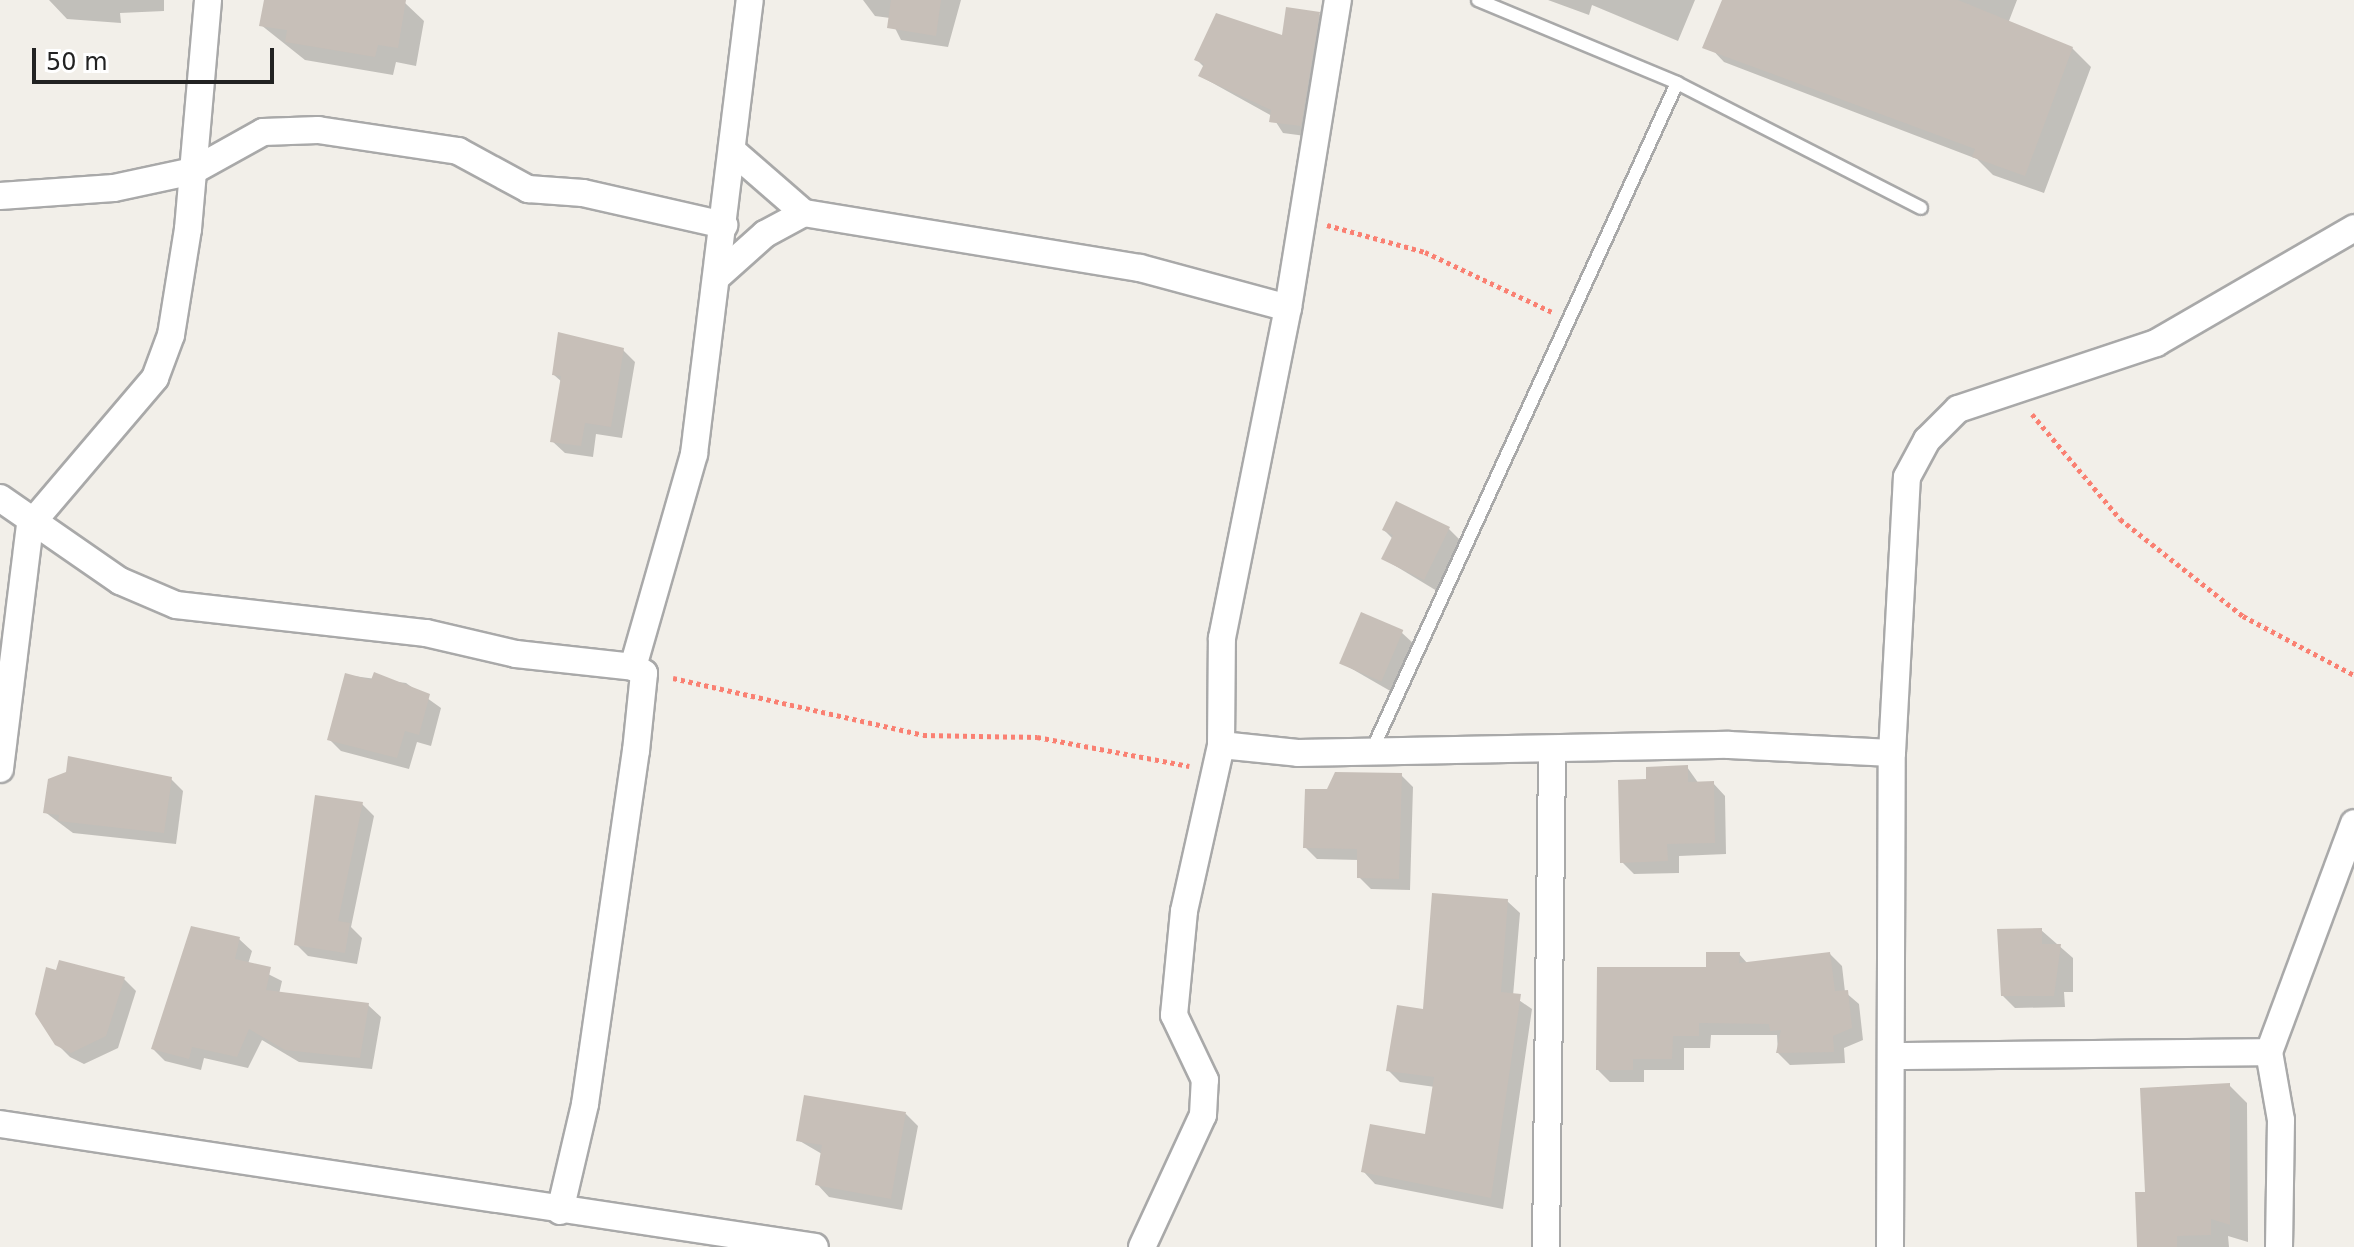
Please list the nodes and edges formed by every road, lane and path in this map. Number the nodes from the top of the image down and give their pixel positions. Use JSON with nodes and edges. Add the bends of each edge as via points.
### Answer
{"nodes":[{"id":1,"x":208,"y":0,"type":"edge"},
{"id":2,"x":750,"y":0,"type":"edge"},
{"id":3,"x":1338,"y":0,"type":"edge"},
{"id":4,"x":1478,"y":0,"type":"edge"},
{"id":5,"x":1677,"y":83,"type":"junction"},
{"id":6,"x":735,"y":153,"type":"junction"},
{"id":7,"x":193,"y":171,"type":"junction"},
{"id":8,"x":0,"y":196,"type":"edge"},
{"id":9,"x":1921,"y":208,"type":"dead end"},
{"id":10,"x":804,"y":213,"type":"junction"},
{"id":11,"x":1303,"y":216,"type":"junction"},
{"id":12,"x":724,"y":225,"type":"junction"},
{"id":13,"x":2354,"y":228,"type":"edge"},
{"id":14,"x":718,"y":276,"type":"junction"},
{"id":15,"x":1288,"y":308,"type":"junction"},
{"id":16,"x":1571,"y":321,"type":"junction"},
{"id":17,"x":2012,"y":391,"type":"junction"},
{"id":18,"x":0,"y":498,"type":"edge"},
{"id":19,"x":30,"y":525,"type":"junction"},
{"id":20,"x":638,"y":670,"type":"junction"},
{"id":21,"x":2354,"y":675,"type":"edge"},
{"id":22,"x":1221,"y":745,"type":"junction"},
{"id":23,"x":1373,"y":748,"type":"junction"},
{"id":24,"x":1552,"y":749,"type":"junction"},
{"id":25,"x":1892,"y":753,"type":"junction"},
{"id":26,"x":0,"y":769,"type":"edge"},
{"id":27,"x":1210,"y":770,"type":"junction"},
{"id":28,"x":2354,"y":823,"type":"edge"},
{"id":29,"x":2269,"y":1052,"type":"junction"},
{"id":30,"x":1894,"y":1056,"type":"junction"},
{"id":31,"x":0,"y":1124,"type":"edge"},
{"id":32,"x":560,"y":1211,"type":"junction"},
{"id":33,"x":815,"y":1247,"type":"edge"},
{"id":34,"x":1142,"y":1247,"type":"edge"},
{"id":35,"x":1546,"y":1247,"type":"edge"},
{"id":36,"x":1890,"y":1247,"type":"edge"},
{"id":37,"x":2279,"y":1247,"type":"edge"}],
"edges":[{"from":1,"to":7,"type":"street"},
{"from":2,"to":6,"type":"street"},
{"from":3,"to":11,"type":"street"},
{"from":4,"to":5,"type":"lane"},
{"from":5,"to":9,"type":"lane"},
{"from":5,"to":16,"type":"lane"},
{"from":6,"to":10,"type":"street"},
{"from":6,"to":12,"type":"street"},
{"from":7,"to":8,"type":"street","via":[[114,188]]},
{"from":7,"to":12,"type":"street","via":[[263,132],[318,130],[458,151],[528,189],[583,193]]},
{"from":7,"to":19,"type":"street","via":[[171,335],[155,378]]},
{"from":10,"to":14,"type":"street","via":[[765,234]]},
{"from":10,"to":15,"type":"street","via":[[1140,268]]},
{"from":11,"to":15,"type":"street"},
{"from":11,"to":16,"type":"path","via":[[1425,252]]},
{"from":12,"to":14,"type":"street"},
{"from":13,"to":17,"type":"street","via":[[2156,343]]},
{"from":14,"to":20,"type":"street","via":[[694,454]]},
{"from":15,"to":22,"type":"street","via":[[1222,638]]},
{"from":16,"to":23,"type":"lane"},
{"from":17,"to":21,"type":"path","via":[[2120,519],[2243,616]]},
{"from":17,"to":25,"type":"street","via":[[1940,423],[1907,477]]},
{"from":18,"to":19,"type":"street"},
{"from":19,"to":20,"type":"street","via":[[120,581],[176,605],[426,633],[516,654]]},
{"from":19,"to":26,"type":"street"},
{"from":20,"to":27,"type":"path","via":[[923,735],[1037,737]]},
{"from":20,"to":32,"type":"street","via":[[585,1104]]},
{"from":22,"to":23,"type":"street","via":[[1298,753]]},
{"from":22,"to":27,"type":"street"},
{"from":23,"to":24,"type":"street"},
{"from":24,"to":25,"type":"street","via":[[1729,745]]},
{"from":24,"to":35,"type":"street"},
{"from":25,"to":30,"type":"street"},
{"from":27,"to":34,"type":"street","via":[[1184,911],[1174,1015],[1207,1094]]},
{"from":28,"to":29,"type":"street"},
{"from":29,"to":30,"type":"street"},
{"from":29,"to":37,"type":"street","via":[[2281,1120]]},
{"from":30,"to":36,"type":"street"},
{"from":31,"to":32,"type":"street","via":[[236,1155]]},
{"from":32,"to":33,"type":"street"}]}
